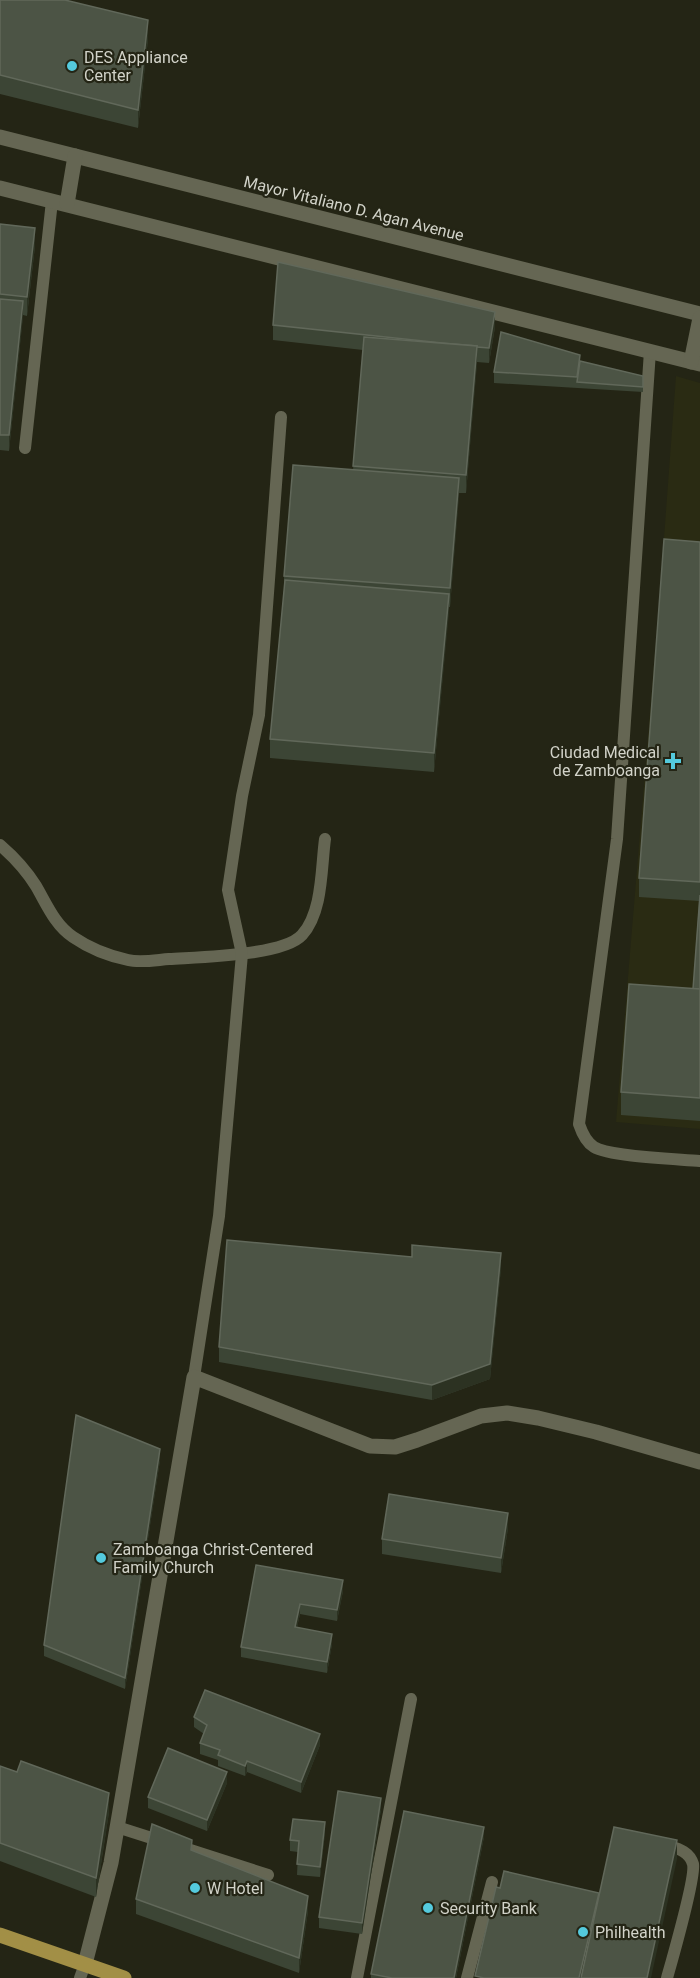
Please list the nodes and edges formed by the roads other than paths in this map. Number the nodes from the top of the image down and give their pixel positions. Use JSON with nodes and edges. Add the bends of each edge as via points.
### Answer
{"nodes":[{"id":1,"x":0,"y":137,"type":"edge"},
{"id":2,"x":75,"y":156,"type":"junction"},
{"id":3,"x":0,"y":188,"type":"edge"},
{"id":4,"x":59,"y":203,"type":"junction"},
{"id":5,"x":700,"y":316,"type":"edge"},
{"id":6,"x":650,"y":351,"type":"junction"},
{"id":7,"x":695,"y":363,"type":"edge"},
{"id":8,"x":281,"y":417,"type":"dead end"},
{"id":9,"x":25,"y":448,"type":"dead end"},
{"id":10,"x":325,"y":839,"type":"dead end"},
{"id":11,"x":0,"y":845,"type":"edge"},
{"id":12,"x":242,"y":954,"type":"junction"},
{"id":13,"x":700,"y":1161,"type":"edge"},
{"id":14,"x":194,"y":1377,"type":"junction"},
{"id":15,"x":700,"y":1462,"type":"edge"},
{"id":16,"x":411,"y":1699,"type":"dead end"},
{"id":17,"x":117,"y":1827,"type":"junction"},
{"id":18,"x":648,"y":1838,"type":"edge"},
{"id":19,"x":268,"y":1875,"type":"dead end"},
{"id":20,"x":492,"y":1882,"type":"dead end"},
{"id":21,"x":0,"y":1935,"type":"edge"},
{"id":22,"x":83,"y":1971,"type":"edge"},
{"id":23,"x":124,"y":1978,"type":"edge"},
{"id":24,"x":357,"y":1978,"type":"edge"},
{"id":25,"x":467,"y":1978,"type":"edge"},
{"id":26,"x":667,"y":1978,"type":"edge"}],
"edges":[{"from":1,"to":2,"type":"main road","name":"Mayor Vitaliano D. Agan Avenue"},
{"from":2,"to":4,"type":"main road"},
{"from":2,"to":5,"type":"main road","name":"Mayor Vitaliano D. Agan Avenue"},
{"from":3,"to":4,"type":"main road"},
{"from":4,"to":6,"type":"main road"},
{"from":4,"to":9,"type":"lane"},
{"from":5,"to":7,"type":"main road"},
{"from":6,"to":7,"type":"main road"},
{"from":6,"to":13,"type":"lane","via":[[617,839],[579,1124],[584,1138],[609,1152]]},
{"from":8,"to":12,"type":"lane","via":[[259,715],[228,890]]},
{"from":10,"to":12,"type":"lane","via":[[316,908],[301,937],[284,946]]},
{"from":11,"to":12,"type":"lane","via":[[35,885],[54,919],[71,936],[92,948],[130,961]]},
{"from":12,"to":14,"type":"lane","via":[[219,1216]]},
{"from":14,"to":15,"type":"main road","via":[[370,1446],[395,1447],[481,1416],[507,1413],[596,1432]]},
{"from":14,"to":17,"type":"main road"},
{"from":16,"to":24,"type":"lane"},
{"from":17,"to":19,"type":"lane"},
{"from":17,"to":22,"type":"main road"},
{"from":18,"to":26,"type":"lane","via":[[686,1852],[693,1864]]},
{"from":20,"to":25,"type":"lane"},
{"from":21,"to":22,"type":"main road"},
{"from":22,"to":23,"type":"main road"}]}
